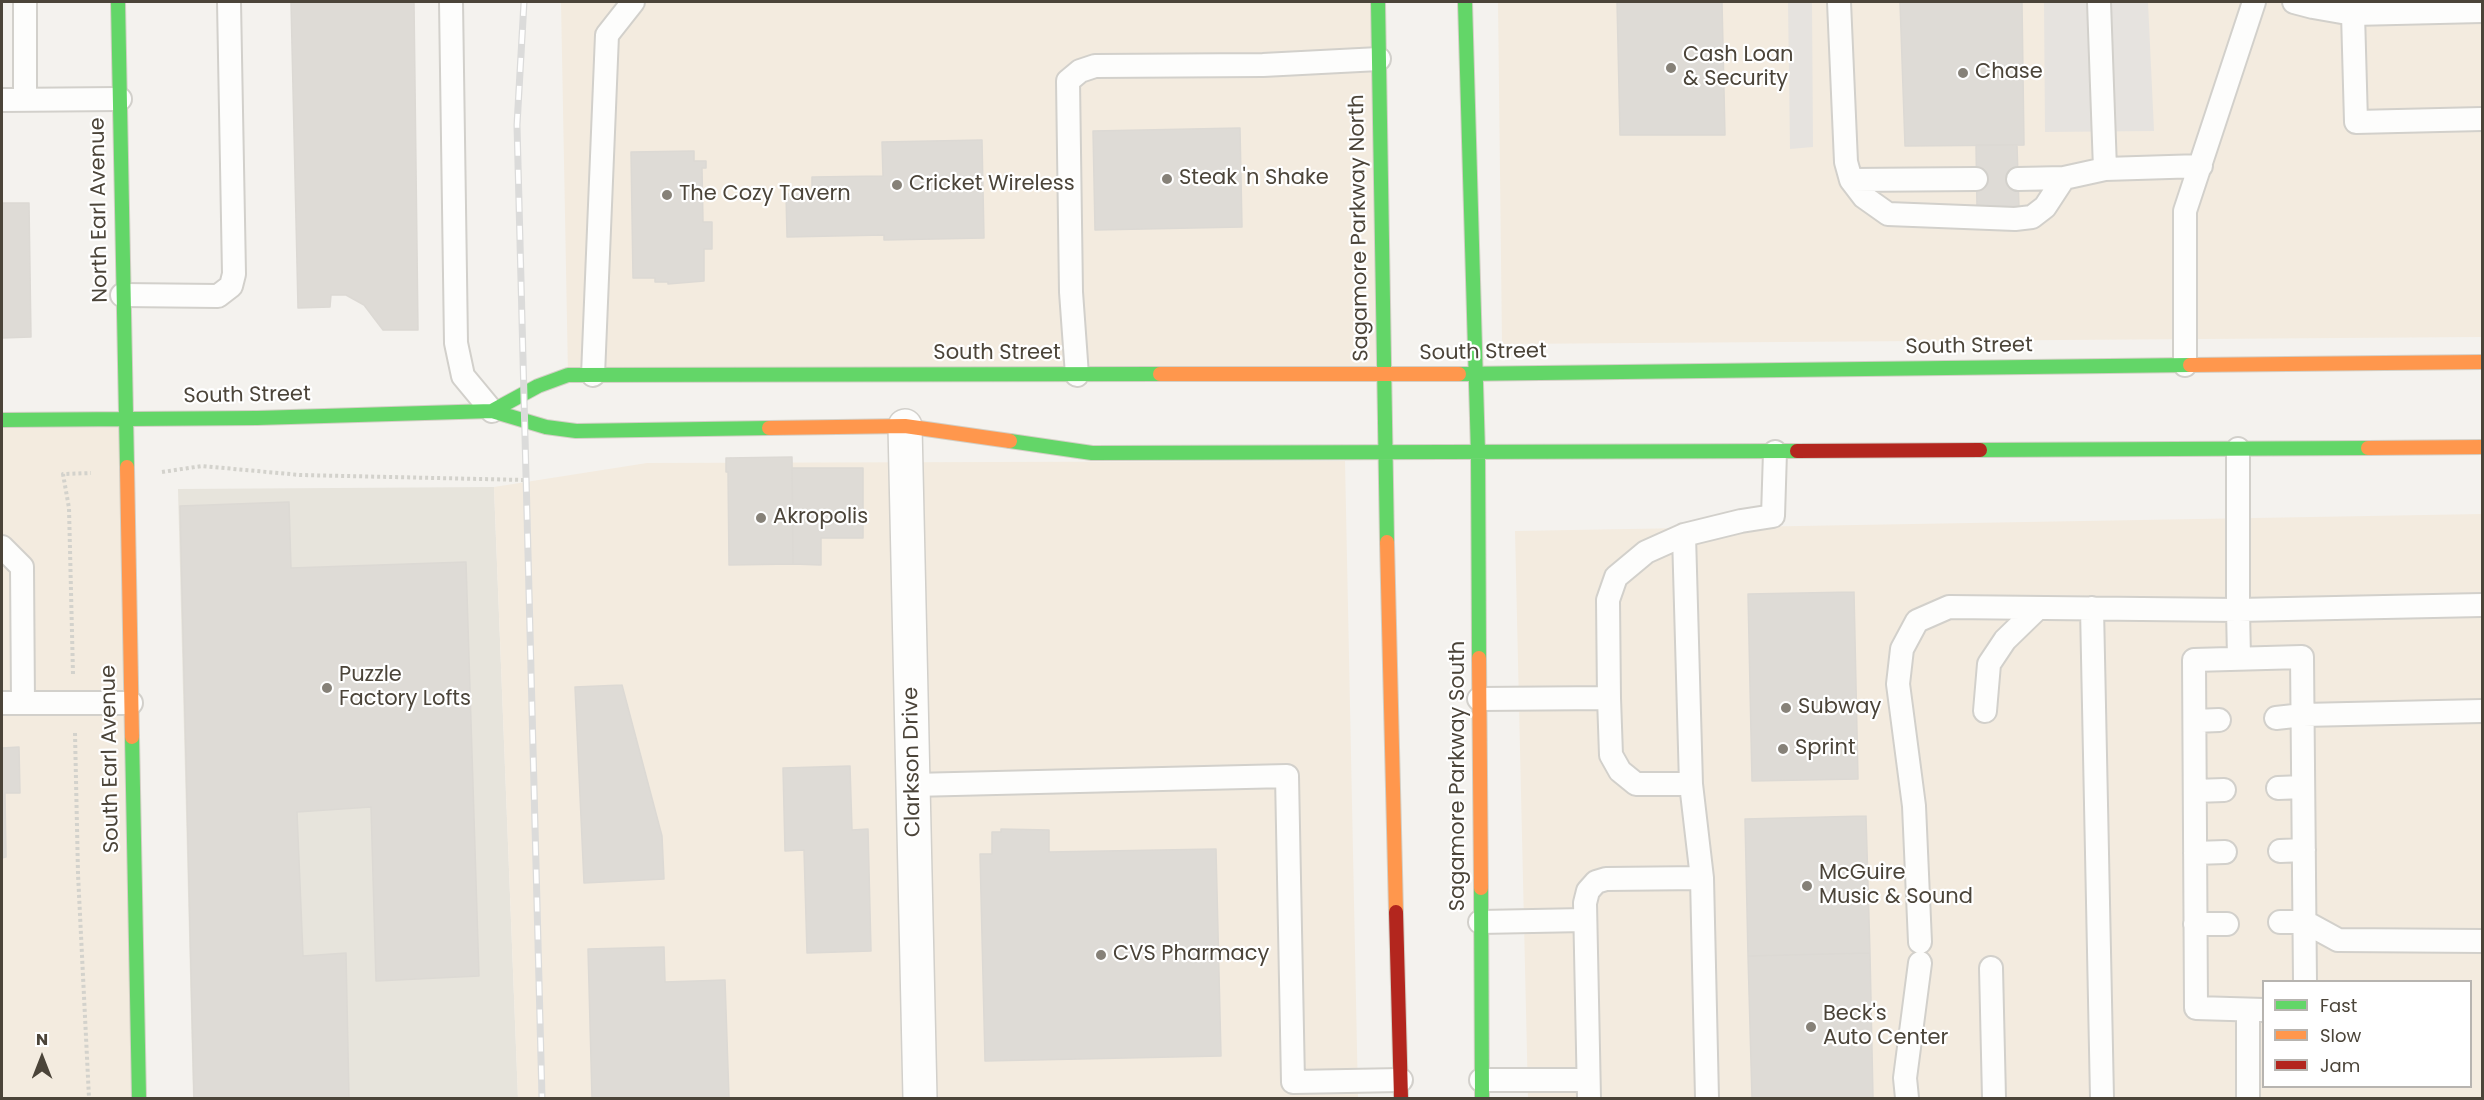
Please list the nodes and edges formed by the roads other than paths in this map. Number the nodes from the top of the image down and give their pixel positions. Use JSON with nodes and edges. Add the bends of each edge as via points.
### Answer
{"nodes":[{"id":1,"x":25,"y":2,"type":"edge"},
{"id":2,"x":118,"y":2,"type":"edge"},
{"id":3,"x":230,"y":2,"type":"edge"},
{"id":4,"x":451,"y":2,"type":"edge"},
{"id":5,"x":633,"y":2,"type":"edge"},
{"id":6,"x":1378,"y":2,"type":"edge"},
{"id":7,"x":1466,"y":2,"type":"edge"},
{"id":8,"x":1839,"y":2,"type":"edge"},
{"id":9,"x":2099,"y":2,"type":"edge"},
{"id":10,"x":2254,"y":2,"type":"edge"},
{"id":11,"x":2294,"y":2,"type":"edge"},
{"id":12,"x":2482,"y":11,"type":"edge"},
{"id":13,"x":2353,"y":14,"type":"junction"},
{"id":14,"x":1379,"y":59,"type":"junction"},
{"id":15,"x":25,"y":99,"type":"junction"},
{"id":16,"x":120,"y":99,"type":"junction"},
{"id":17,"x":2,"y":100,"type":"edge"},
{"id":18,"x":2482,"y":119,"type":"edge"},
{"id":19,"x":2201,"y":166,"type":"junction"},
{"id":20,"x":2105,"y":169,"type":"junction"},
{"id":21,"x":2064,"y":178,"type":"junction"},
{"id":22,"x":1976,"y":179,"type":"dead end"},
{"id":23,"x":2018,"y":179,"type":"dead end"},
{"id":24,"x":1851,"y":180,"type":"junction"},
{"id":25,"x":122,"y":295,"type":"junction"},
{"id":26,"x":2482,"y":362,"type":"edge"},
{"id":27,"x":2185,"y":365,"type":"junction"},
{"id":28,"x":1475,"y":374,"type":"junction"},
{"id":29,"x":593,"y":375,"type":"junction"},
{"id":30,"x":1077,"y":375,"type":"junction"},
{"id":31,"x":1383,"y":375,"type":"junction"},
{"id":32,"x":492,"y":411,"type":"junction"},
{"id":33,"x":127,"y":419,"type":"junction"},
{"id":34,"x":2,"y":420,"type":"edge"},
{"id":35,"x":905,"y":426,"type":"junction"},
{"id":36,"x":2482,"y":447,"type":"edge"},
{"id":37,"x":2238,"y":450,"type":"junction"},
{"id":38,"x":1775,"y":452,"type":"junction"},
{"id":39,"x":1478,"y":453,"type":"junction"},
{"id":40,"x":1385,"y":454,"type":"junction"},
{"id":41,"x":1684,"y":535,"type":"junction"},
{"id":42,"x":2,"y":547,"type":"edge"},
{"id":43,"x":2482,"y":604,"type":"edge"},
{"id":44,"x":2038,"y":608,"type":"junction"},
{"id":45,"x":2092,"y":608,"type":"junction"},
{"id":46,"x":2238,"y":610,"type":"junction"},
{"id":47,"x":2239,"y":658,"type":"junction"},
{"id":48,"x":1609,"y":698,"type":"junction"},
{"id":49,"x":1479,"y":699,"type":"junction"},
{"id":50,"x":12,"y":703,"type":"edge"},
{"id":51,"x":131,"y":703,"type":"junction"},
{"id":52,"x":1985,"y":711,"type":"dead end"},
{"id":53,"x":2482,"y":711,"type":"edge"},
{"id":54,"x":2303,"y":715,"type":"junction"},
{"id":55,"x":2276,"y":718,"type":"dead end"},
{"id":56,"x":2219,"y":720,"type":"dead end"},
{"id":57,"x":2194,"y":721,"type":"junction"},
{"id":58,"x":1691,"y":784,"type":"junction"},
{"id":59,"x":913,"y":785,"type":"junction"},
{"id":60,"x":2303,"y":787,"type":"junction"},
{"id":61,"x":2278,"y":788,"type":"dead end"},
{"id":62,"x":2224,"y":790,"type":"dead end"},
{"id":63,"x":2194,"y":791,"type":"junction"},
{"id":64,"x":2280,"y":850,"type":"dead end"},
{"id":65,"x":2304,"y":850,"type":"junction"},
{"id":66,"x":2225,"y":852,"type":"dead end"},
{"id":67,"x":2195,"y":853,"type":"junction"},
{"id":68,"x":1702,"y":878,"type":"junction"},
{"id":69,"x":1585,"y":920,"type":"junction"},
{"id":70,"x":1480,"y":922,"type":"junction"},
{"id":71,"x":2280,"y":922,"type":"dead end"},
{"id":72,"x":2305,"y":922,"type":"junction"},
{"id":73,"x":2195,"y":924,"type":"junction"},
{"id":74,"x":2227,"y":924,"type":"dead end"},
{"id":75,"x":2482,"y":941,"type":"edge"},
{"id":76,"x":1991,"y":968,"type":"dead end"},
{"id":77,"x":2305,"y":980,"type":"edge"},
{"id":78,"x":2255,"y":1010,"type":"edge"},
{"id":79,"x":1401,"y":1089,"type":"edge"},
{"id":80,"x":1481,"y":1089,"type":"edge"},
{"id":81,"x":1588,"y":1089,"type":"edge"},
{"id":82,"x":1291,"y":1090,"type":"edge"},
{"id":83,"x":139,"y":1098,"type":"edge"},
{"id":84,"x":920,"y":1098,"type":"edge"},
{"id":85,"x":1707,"y":1098,"type":"edge"},
{"id":86,"x":1907,"y":1098,"type":"edge"},
{"id":87,"x":1994,"y":1098,"type":"edge"},
{"id":88,"x":2102,"y":1098,"type":"edge"},
{"id":89,"x":2248,"y":1098,"type":"edge"}],
"edges":[{"from":1,"to":15,"type":"lane"},
{"from":2,"to":16,"type":"main road","name":"North Earl Avenue"},
{"from":3,"to":25,"type":"lane","via":[[234,274],[231,286],[218,296]]},
{"from":4,"to":32,"type":"lane","via":[[456,343],[463,376]]},
{"from":5,"to":29,"type":"lane","via":[[607,34]]},
{"from":6,"to":14,"type":"main road","name":"Sagamore Parkway North"},
{"from":7,"to":28,"type":"main road"},
{"from":8,"to":24,"type":"lane","via":[[1844,135]]},
{"from":9,"to":20,"type":"lane"},
{"from":10,"to":19,"type":"lane"},
{"from":11,"to":13,"type":"lane"},
{"from":12,"to":13,"type":"lane"},
{"from":13,"to":18,"type":"lane","via":[[2356,122]]},
{"from":14,"to":30,"type":"lane","via":[[1263,65],[1095,66],[1068,81],[1071,292]]},
{"from":14,"to":31,"type":"main road","name":"Sagamore Parkway North"},
{"from":15,"to":16,"type":"lane"},
{"from":15,"to":17,"type":"lane"},
{"from":16,"to":25,"type":"main road","name":"North Earl Avenue"},
{"from":19,"to":20,"type":"lane"},
{"from":19,"to":27,"type":"lane","via":[[2185,212]]},
{"from":20,"to":21,"type":"lane"},
{"from":21,"to":23,"type":"lane"},
{"from":21,"to":24,"type":"lane","via":[[2045,207],[2032,216],[2015,219],[1888,214],[1864,197]]},
{"from":22,"to":24,"type":"lane"},
{"from":25,"to":33,"type":"main road","name":"North Earl Avenue"},
{"from":26,"to":27,"type":"main road","name":"South Street"},
{"from":27,"to":28,"type":"main road","name":"South Street"},
{"from":28,"to":31,"type":"main road","name":"South Street"},
{"from":28,"to":39,"type":"main road"},
{"from":29,"to":30,"type":"main road","name":"South Street"},
{"from":29,"to":32,"type":"main road","name":"South Street","via":[[568,375]]},
{"from":30,"to":31,"type":"main road","name":"South Street"},
{"from":31,"to":40,"type":"main road","name":"Sagamore Parkway North"},
{"from":32,"to":33,"type":"main road","name":"South Street"},
{"from":32,"to":35,"type":"main road","name":"South Street","via":[[546,427],[576,431]]},
{"from":33,"to":34,"type":"main road","name":"South Street"},
{"from":33,"to":51,"type":"main road","name":"South Earl Avenue"},
{"from":35,"to":40,"type":"main road","name":"South Street","via":[[1092,453]]},
{"from":35,"to":59,"type":"street","name":"Clarkson Drive"},
{"from":36,"to":37,"type":"main road","name":"South Street"},
{"from":37,"to":38,"type":"main road","name":"South Street"},
{"from":37,"to":46,"type":"lane"},
{"from":38,"to":39,"type":"main road","name":"South Street"},
{"from":38,"to":41,"type":"lane","via":[[1773,516]]},
{"from":39,"to":40,"type":"main road","name":"South Street"},
{"from":39,"to":49,"type":"main road","name":"Sagamore Parkway South"},
{"from":40,"to":79,"type":"main road"},
{"from":41,"to":48,"type":"lane","via":[[1646,552],[1616,577],[1608,600]]},
{"from":41,"to":58,"type":"lane"},
{"from":42,"to":50,"type":"lane","via":[[22,567]]},
{"from":43,"to":46,"type":"lane"},
{"from":44,"to":45,"type":"lane"},
{"from":44,"to":52,"type":"lane","via":[[2006,640],[1989,664]]},
{"from":44,"to":86,"type":"lane","via":[[1949,607],[1917,621],[1902,649],[1898,684],[1914,806],[1920,953],[1905,1078]]},
{"from":45,"to":46,"type":"lane"},
{"from":45,"to":88,"type":"lane"},
{"from":46,"to":47,"type":"lane"},
{"from":47,"to":54,"type":"lane","via":[[2302,657]]},
{"from":47,"to":57,"type":"lane","via":[[2194,660]]},
{"from":48,"to":49,"type":"lane"},
{"from":48,"to":58,"type":"lane","via":[[1611,755],[1620,771],[1636,784]]},
{"from":49,"to":70,"type":"main road","name":"Sagamore Parkway South"},
{"from":50,"to":51,"type":"lane"},
{"from":51,"to":83,"type":"main road","name":"South Earl Avenue"},
{"from":53,"to":54,"type":"lane"},
{"from":54,"to":55,"type":"lane"},
{"from":54,"to":60,"type":"lane"},
{"from":56,"to":57,"type":"lane"},
{"from":57,"to":63,"type":"lane"},
{"from":58,"to":68,"type":"lane"},
{"from":59,"to":82,"type":"lane","via":[[1287,776]]},
{"from":59,"to":84,"type":"street","name":"Clarkson Drive"},
{"from":60,"to":61,"type":"lane"},
{"from":60,"to":65,"type":"lane"},
{"from":62,"to":63,"type":"lane"},
{"from":63,"to":67,"type":"lane"},
{"from":64,"to":65,"type":"lane"},
{"from":65,"to":72,"type":"lane"},
{"from":66,"to":67,"type":"lane"},
{"from":67,"to":73,"type":"lane"},
{"from":68,"to":69,"type":"lane","via":[[1596,882],[1588,891]]},
{"from":68,"to":85,"type":"lane"},
{"from":69,"to":70,"type":"lane"},
{"from":69,"to":81,"type":"lane"},
{"from":70,"to":80,"type":"main road","name":"Sagamore Parkway South"},
{"from":71,"to":72,"type":"lane"},
{"from":72,"to":75,"type":"lane","via":[[2338,940]]},
{"from":72,"to":77,"type":"lane"},
{"from":73,"to":74,"type":"lane"},
{"from":73,"to":78,"type":"lane","via":[[2196,1008]]},
{"from":76,"to":87,"type":"lane"},
{"from":78,"to":89,"type":"lane"},
{"from":79,"to":82,"type":"lane"},
{"from":80,"to":81,"type":"lane"}]}
